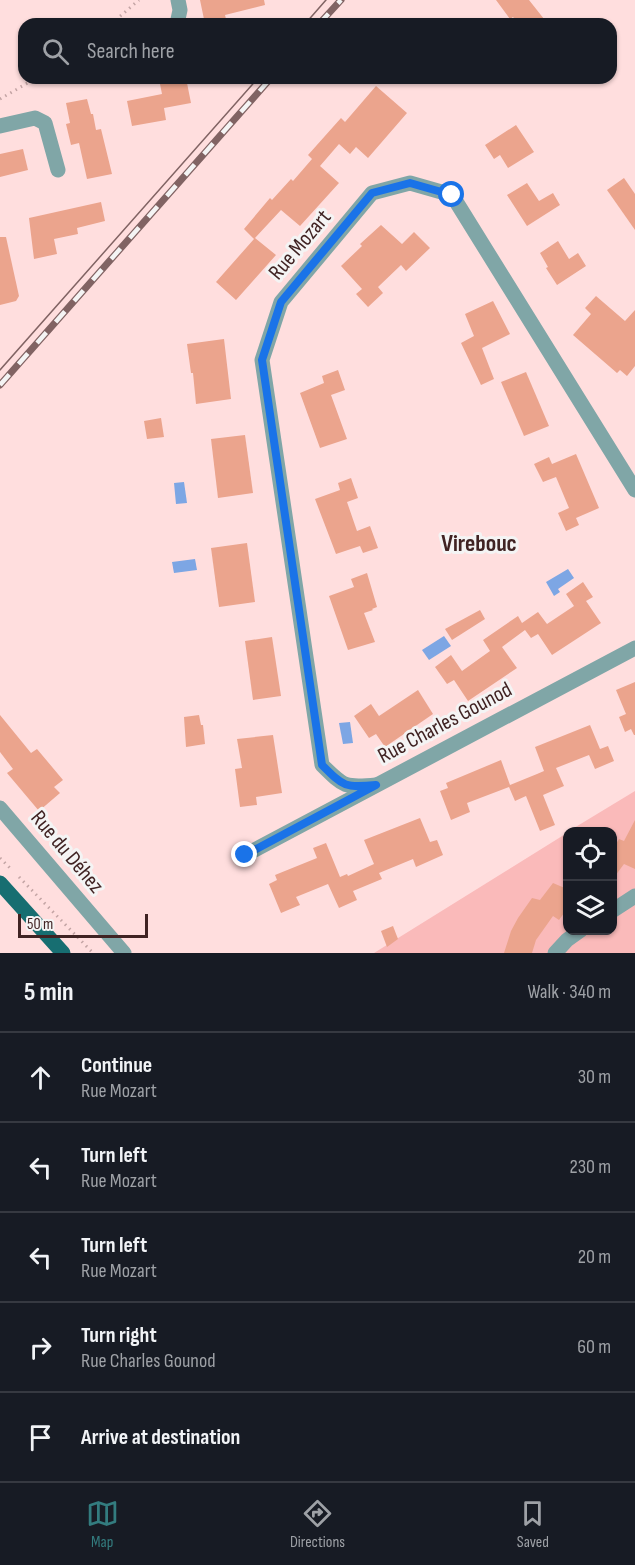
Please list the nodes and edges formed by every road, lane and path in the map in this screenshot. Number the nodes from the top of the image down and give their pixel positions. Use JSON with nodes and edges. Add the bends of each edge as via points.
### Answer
{"nodes":[{"id":1,"x":140,"y":0,"type":"edge"},
{"id":2,"x":178,"y":0,"type":"edge"},
{"id":3,"x":118,"y":18,"type":"edge"},
{"id":4,"x":178,"y":18,"type":"edge"},
{"id":5,"x":26,"y":84,"type":"edge"},
{"id":6,"x":0,"y":99,"type":"edge"},
{"id":7,"x":0,"y":126,"type":"edge"},
{"id":8,"x":58,"y":170,"type":"dead end"},
{"id":9,"x":635,"y":489,"type":"edge"},
{"id":10,"x":635,"y":648,"type":"edge"},
{"id":11,"x":376,"y":785,"type":"junction"},
{"id":12,"x":0,"y":808,"type":"edge"},
{"id":13,"x":245,"y":855,"type":"dead end"},
{"id":14,"x":0,"y":858,"type":"edge"},
{"id":15,"x":0,"y":883,"type":"edge"},
{"id":16,"x":635,"y":896,"type":"edge"},
{"id":17,"x":617,"y":908,"type":"edge"},
{"id":18,"x":574,"y":935,"type":"edge"},
{"id":19,"x":63,"y":953,"type":"edge"},
{"id":20,"x":93,"y":953,"type":"edge"},
{"id":21,"x":124,"y":953,"type":"edge"},
{"id":22,"x":555,"y":953,"type":"edge"}],
"edges":[{"from":1,"to":3,"type":"path"},
{"from":2,"to":4,"type":"street"},
{"from":5,"to":6,"type":"path"},
{"from":7,"to":8,"type":"street","via":[[35,118],[45,123]]},
{"from":9,"to":11,"type":"street","name":"Rue Mozart","via":[[452,195],[410,183],[372,193],[281,302],[262,360],[322,765],[352,788]]},
{"from":10,"to":11,"type":"street","name":"Rue Charles Gounod"},
{"from":11,"to":13,"type":"street","name":"Rue Charles Gounod"},
{"from":12,"to":21,"type":"street","name":"Rue du Déhez"},
{"from":14,"to":20,"type":"path"},
{"from":15,"to":19,"type":"main road"},
{"from":16,"to":17,"type":"street"},
{"from":18,"to":22,"type":"street"}]}
